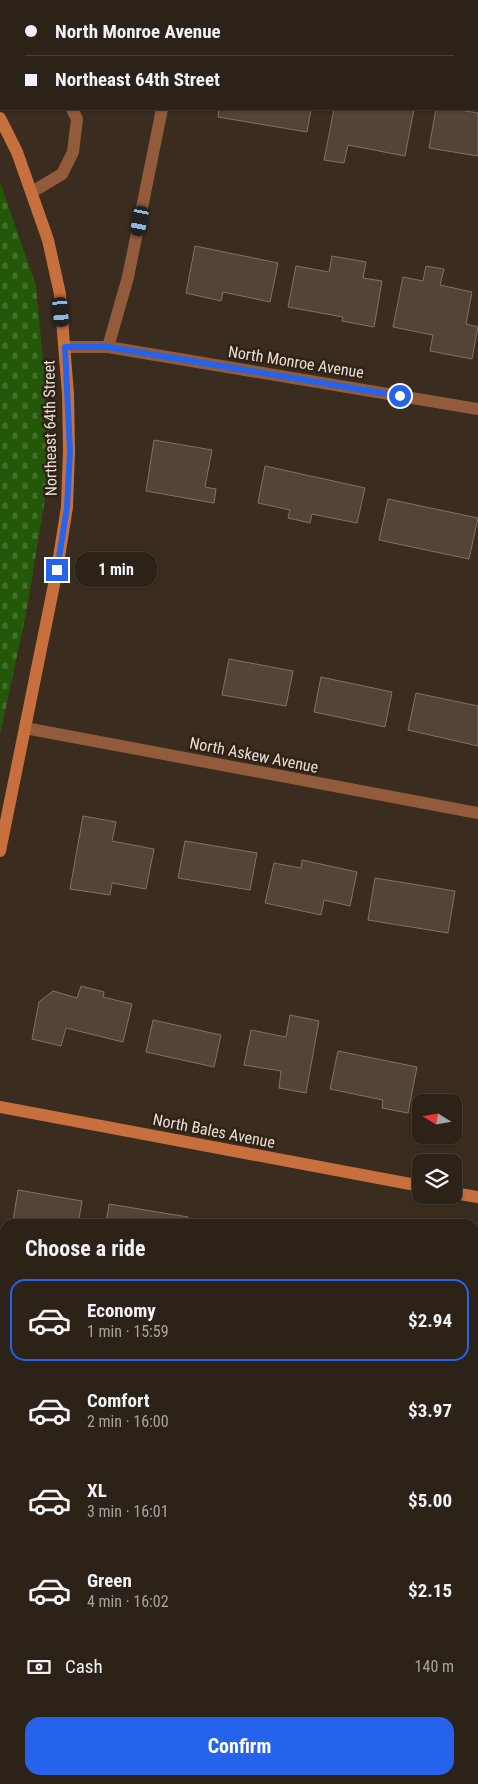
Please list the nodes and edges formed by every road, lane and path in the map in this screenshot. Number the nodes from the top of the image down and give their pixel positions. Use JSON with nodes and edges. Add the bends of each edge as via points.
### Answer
{"nodes":[{"id":1,"x":73,"y":110,"type":"edge"},
{"id":2,"x":162,"y":110,"type":"edge"},
{"id":3,"x":0,"y":118,"type":"edge"},
{"id":4,"x":32,"y":192,"type":"junction"},
{"id":5,"x":65,"y":347,"type":"junction"},
{"id":6,"x":108,"y":347,"type":"junction"},
{"id":7,"x":478,"y":409,"type":"edge"},
{"id":8,"x":25,"y":728,"type":"junction"},
{"id":9,"x":478,"y":813,"type":"edge"},
{"id":10,"x":3,"y":823,"type":"edge"},
{"id":11,"x":0,"y":851,"type":"edge"},
{"id":12,"x":0,"y":1107,"type":"edge"},
{"id":13,"x":412,"y":1184,"type":"edge"},
{"id":14,"x":462,"y":1194,"type":"edge"},
{"id":15,"x":478,"y":1197,"type":"edge"}],
"edges":[{"from":1,"to":4,"type":"street","via":[[77,118],[73,152],[62,174]]},
{"from":2,"to":6,"type":"street","via":[[128,277]]},
{"from":3,"to":4,"type":"street"},
{"from":4,"to":5,"type":"street","via":[[48,240],[60,294]]},
{"from":5,"to":6,"type":"street","name":"Northeast 64th Street"},
{"from":5,"to":8,"type":"street","name":"Northeast 64th Street","via":[[70,451],[67,507]]},
{"from":6,"to":7,"type":"street","name":"North Monroe Avenue"},
{"from":8,"to":9,"type":"street","name":"North Askew Avenue"},
{"from":8,"to":10,"type":"street","name":"Northeast 64th Street"},
{"from":10,"to":11,"type":"street","name":"Northeast 64th Street"},
{"from":12,"to":13,"type":"street","name":"North Bales Avenue"},
{"from":14,"to":15,"type":"street"}]}
